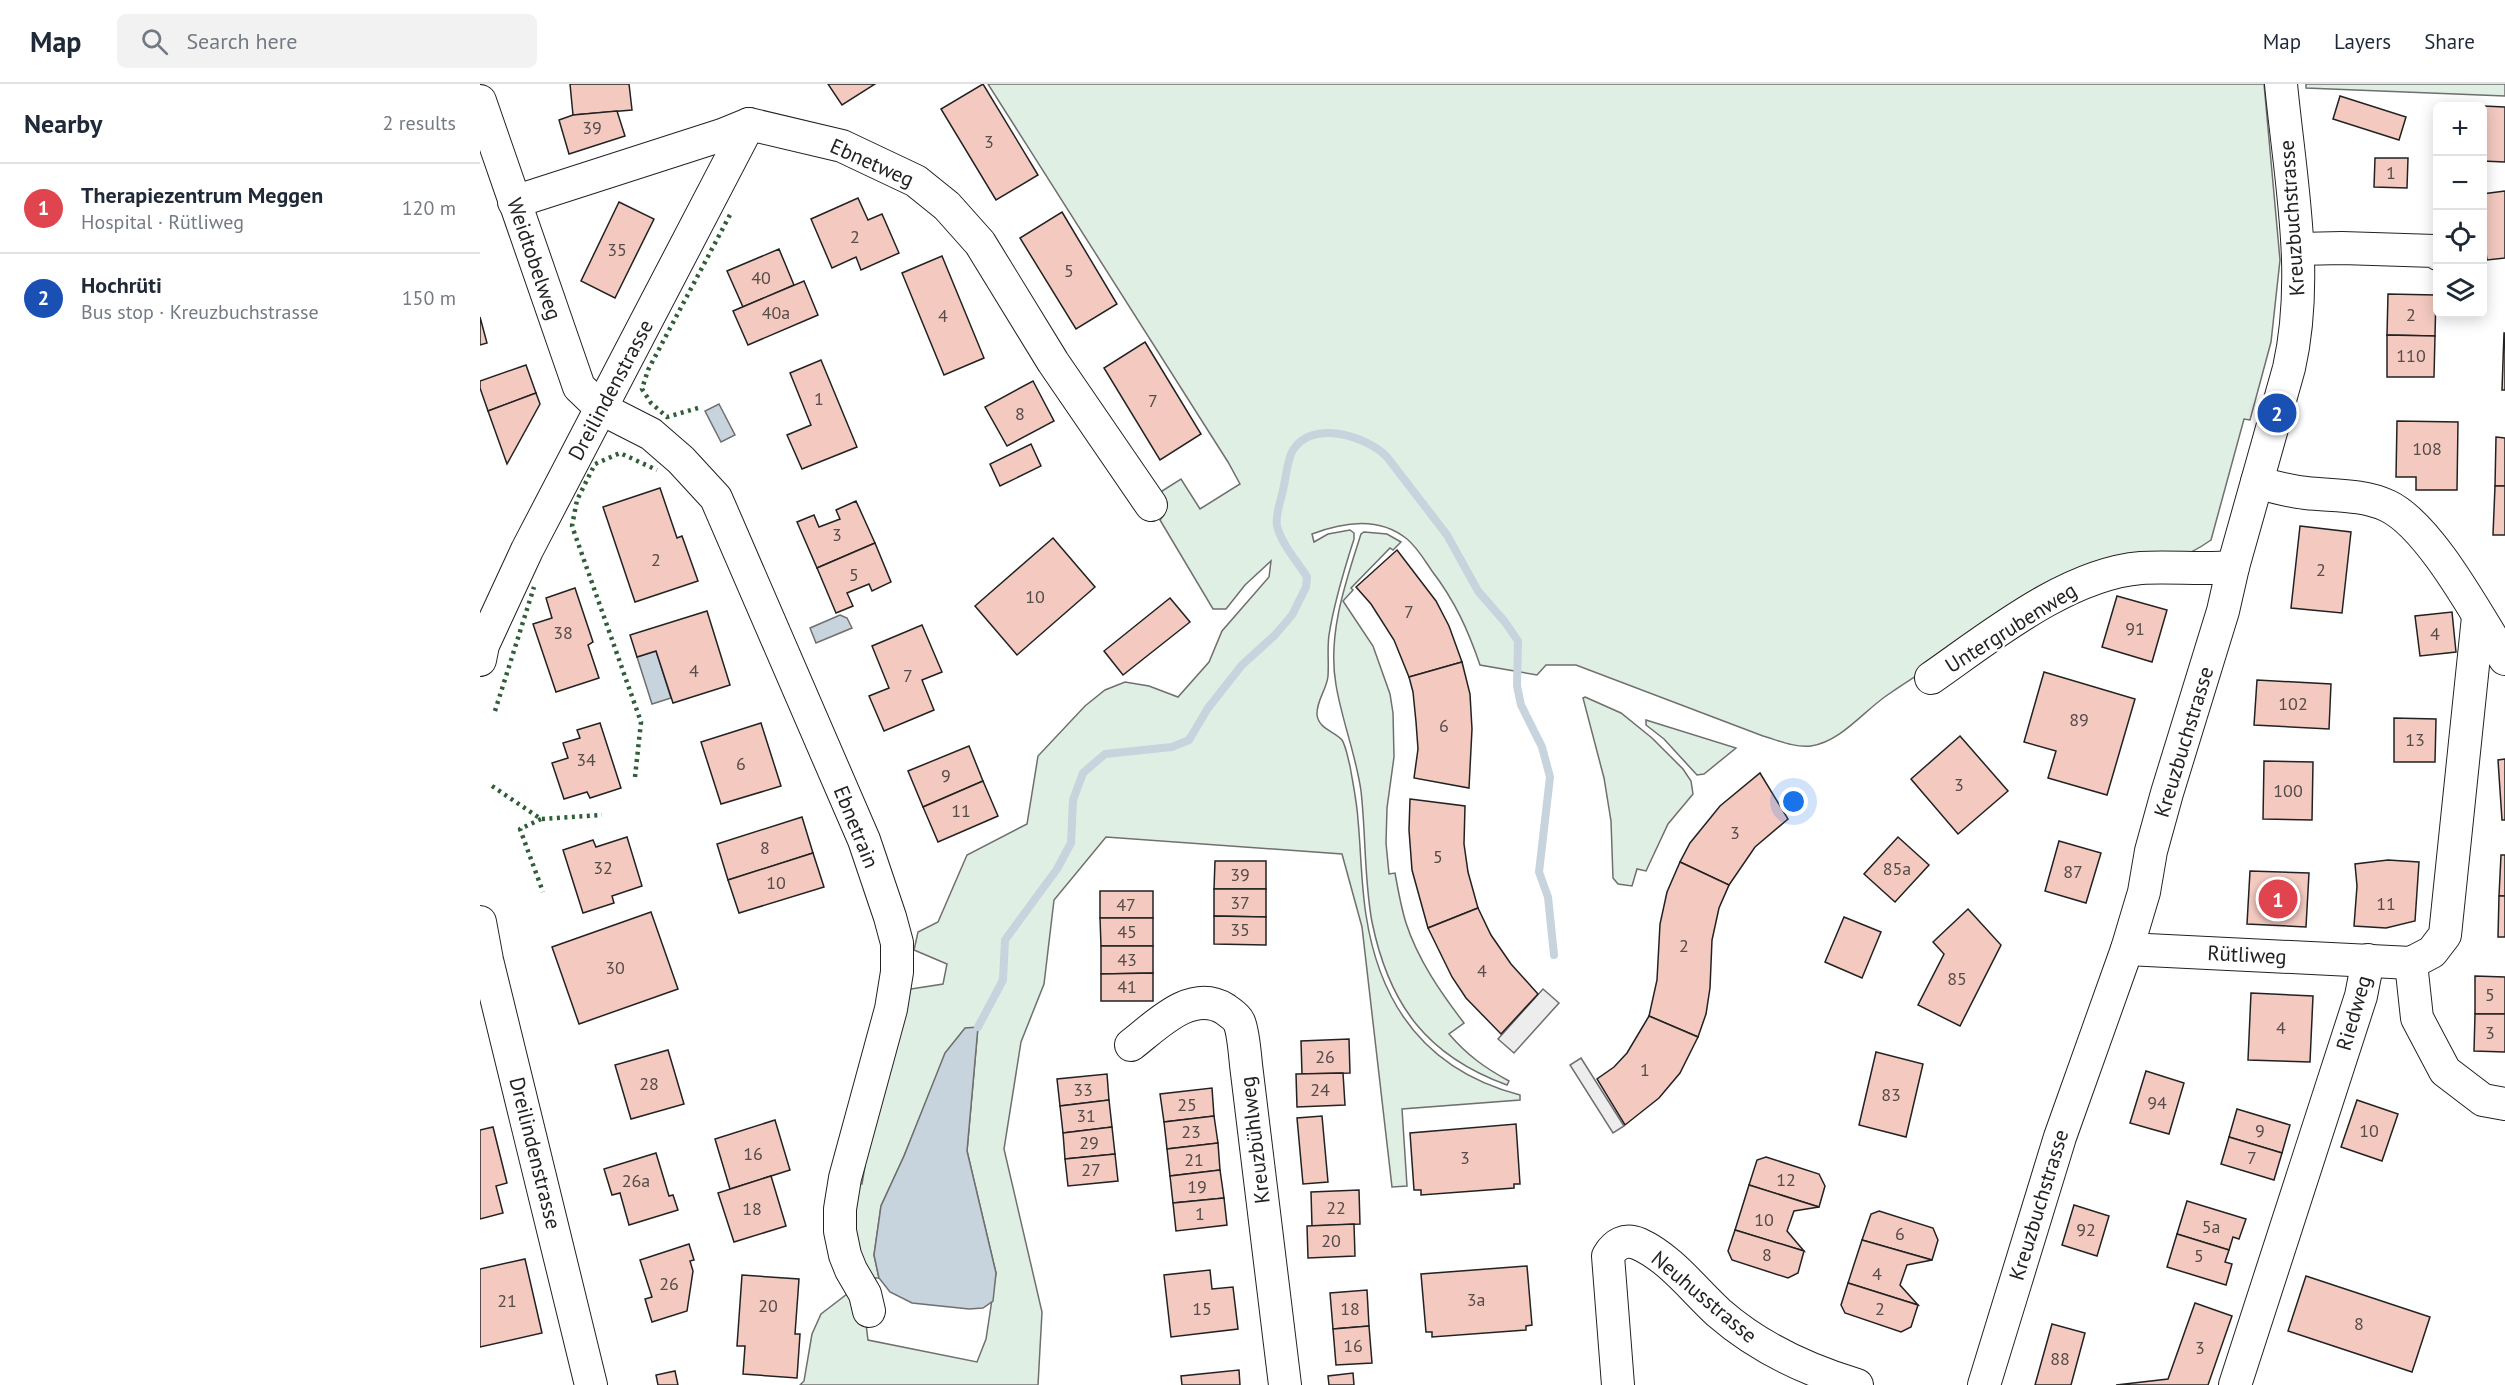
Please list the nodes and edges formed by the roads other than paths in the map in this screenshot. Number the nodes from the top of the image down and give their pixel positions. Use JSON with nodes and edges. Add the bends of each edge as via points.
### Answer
{"nodes":[{"id":1,"x":2281,"y":84,"type":"edge"},
{"id":2,"x":480,"y":101,"type":"edge"},
{"id":3,"x":749,"y":124,"type":"junction"},
{"id":4,"x":514,"y":202,"type":"junction"},
{"id":5,"x":2298,"y":249,"type":"junction"},
{"id":6,"x":2433,"y":251,"type":"edge"},
{"id":7,"x":602,"y":409,"type":"junction"},
{"id":8,"x":2256,"y":482,"type":"junction"},
{"id":9,"x":1151,"y":505,"type":"dead end"},
{"id":10,"x":2233,"y":567,"type":"junction"},
{"id":11,"x":2478,"y":617,"type":"junction"},
{"id":12,"x":481,"y":650,"type":"edge"},
{"id":13,"x":2505,"y":659,"type":"edge"},
{"id":14,"x":1931,"y":678,"type":"dead end"},
{"id":15,"x":480,"y":922,"type":"edge"},
{"id":16,"x":2127,"y":949,"type":"junction"},
{"id":17,"x":2368,"y":960,"type":"junction"},
{"id":18,"x":2411,"y":963,"type":"junction"},
{"id":19,"x":1131,"y":1045,"type":"dead end"},
{"id":20,"x":2505,"y":1104,"type":"edge"},
{"id":21,"x":869,"y":1311,"type":"dead end"},
{"id":22,"x":591,"y":1385,"type":"edge"},
{"id":23,"x":1285,"y":1385,"type":"edge"},
{"id":24,"x":1618,"y":1385,"type":"edge"},
{"id":25,"x":1857,"y":1385,"type":"edge"},
{"id":26,"x":1984,"y":1385,"type":"edge"},
{"id":27,"x":2235,"y":1385,"type":"edge"}],
"edges":[{"from":1,"to":5,"type":"street","name":"Kreuzbuchstrasse"},
{"from":2,"to":4,"type":"street","name":"Weidtobelweg"},
{"from":3,"to":4,"type":"street"},
{"from":3,"to":7,"type":"street","name":"Dreilindenstrasse"},
{"from":3,"to":9,"type":"street","name":"Ebnetweg","via":[[842,146],[916,181],[947,206],[980,243],[1053,362]]},
{"from":4,"to":7,"type":"street","name":"Weidtobelweg","via":[[579,387]]},
{"from":5,"to":6,"type":"street"},
{"from":5,"to":8,"type":"street","name":"Kreuzbuchstrasse","via":[[2295,340]]},
{"from":7,"to":12,"type":"street","name":"Dreilindenstrasse","via":[[527,550]]},
{"from":7,"to":21,"type":"street","name":"Ebnetrain","via":[[651,434],[716,498],[864,840],[890,916],[897,943],[891,1009],[840,1209],[845,1255],[865,1294]]},
{"from":8,"to":10,"type":"street","name":"Kreuzbuchstrasse"},
{"from":8,"to":11,"type":"street","via":[[2285,490],[2354,497],[2388,507],[2419,528]]},
{"from":10,"to":14,"type":"street","name":"Untergrubenweg","via":[[2141,568],[2089,579],[2013,621]]},
{"from":10,"to":16,"type":"street","name":"Kreuzbuchstrasse"},
{"from":11,"to":13,"type":"street"},
{"from":11,"to":18,"type":"street","via":[[2445,935],[2432,952]]},
{"from":15,"to":22,"type":"street","name":"Dreilindenstrasse"},
{"from":16,"to":17,"type":"street","name":"Rütliweg"},
{"from":16,"to":26,"type":"street","name":"Kreuzbuchstrasse","via":[[2060,1137]]},
{"from":17,"to":18,"type":"street","name":"Riedweg"},
{"from":17,"to":27,"type":"street","name":"Riedweg","via":[[2361,996]]},
{"from":18,"to":20,"type":"street","via":[[2417,1018],[2445,1071],[2483,1100]]},
{"from":19,"to":23,"type":"street","name":"Kreuzbühlweg","via":[[1192,1004],[1219,1006],[1239,1023]]},
{"from":24,"to":25,"type":"street","name":"Neuhusstrasse","via":[[1608,1256],[1622,1242],[1636,1243],[1657,1254],[1721,1315],[1768,1349]]}]}
